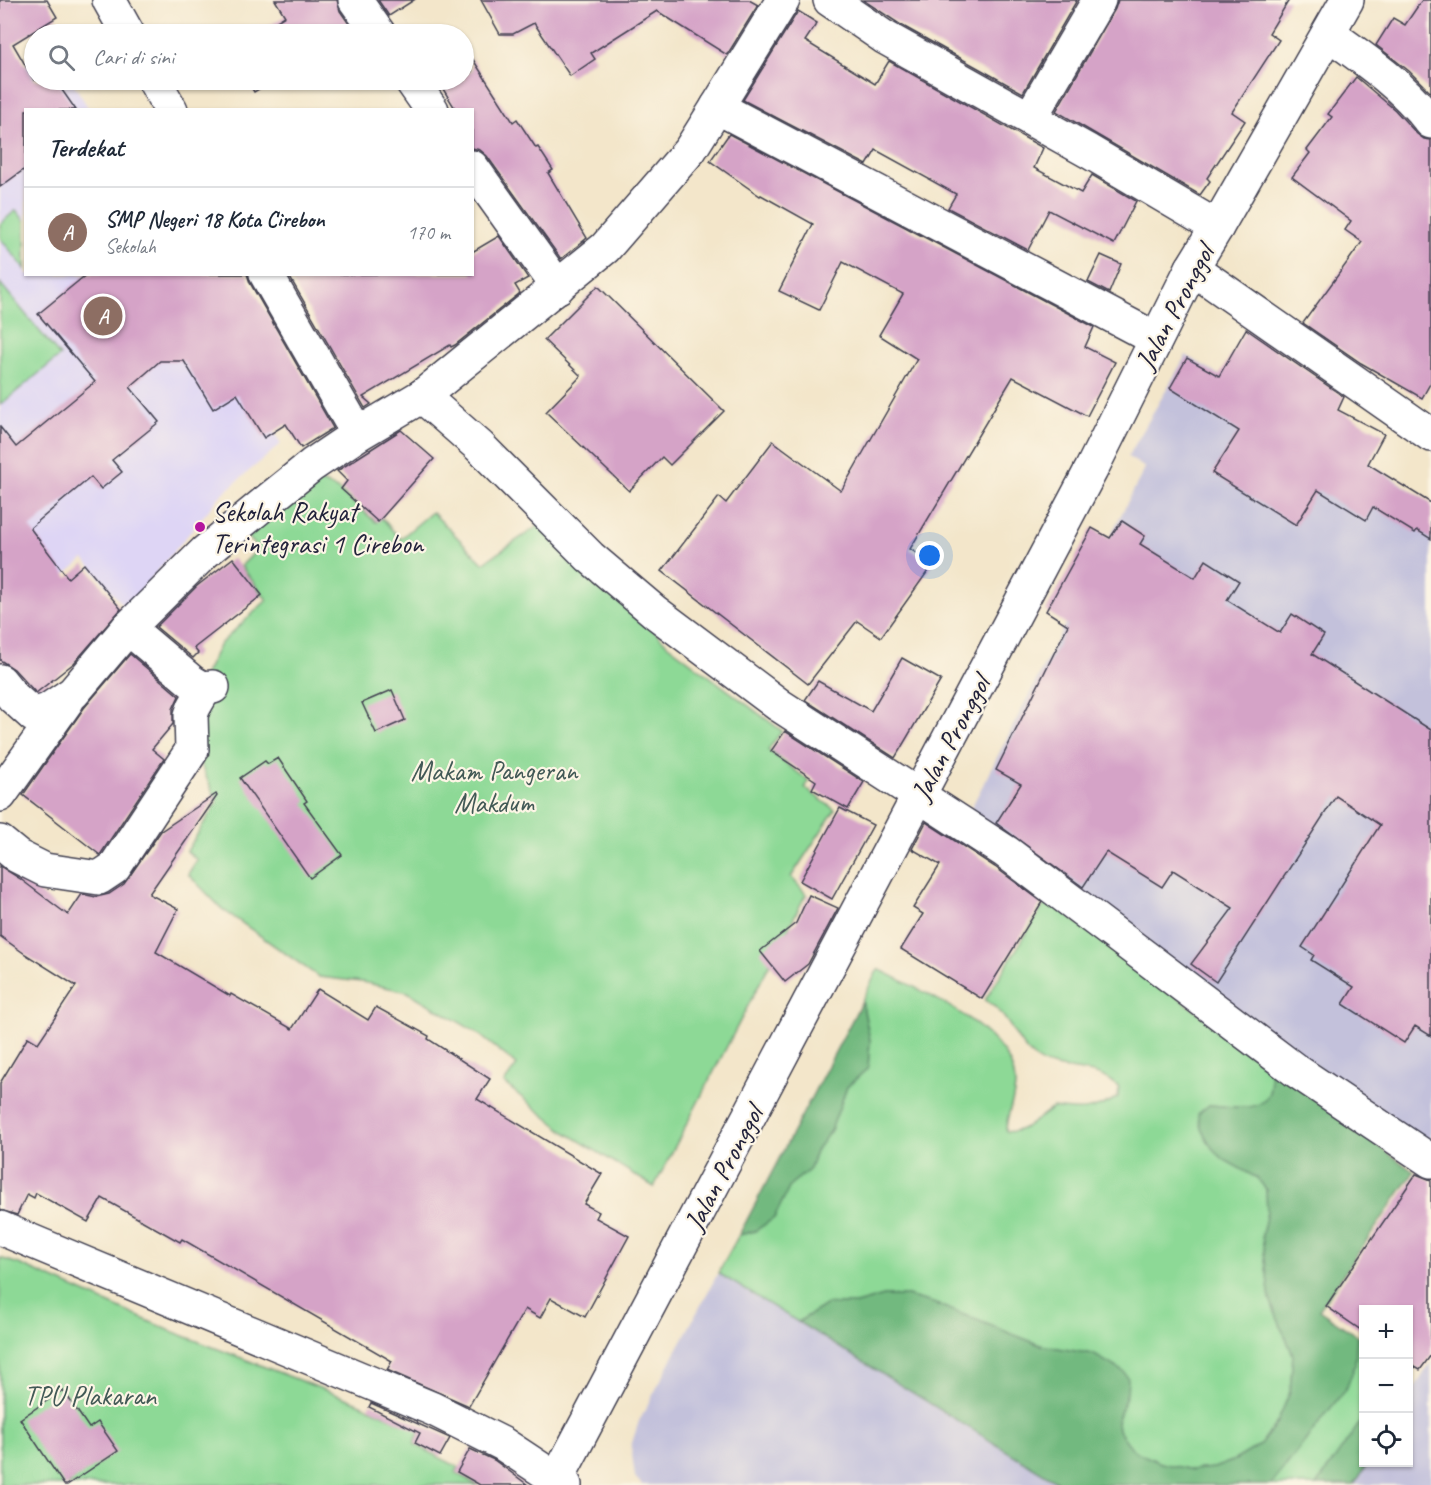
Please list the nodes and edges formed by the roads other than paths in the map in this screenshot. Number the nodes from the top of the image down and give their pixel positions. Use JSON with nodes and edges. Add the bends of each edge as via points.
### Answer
{"nodes":[{"id":1,"x":108,"y":0,"type":"edge"},
{"id":2,"x":355,"y":0,"type":"edge"},
{"id":3,"x":783,"y":0,"type":"edge"},
{"id":4,"x":830,"y":0,"type":"edge"},
{"id":5,"x":1099,"y":0,"type":"edge"},
{"id":6,"x":1347,"y":0,"type":"edge"},
{"id":7,"x":122,"y":24,"type":"edge"},
{"id":8,"x":372,"y":24,"type":"edge"},
{"id":9,"x":1329,"y":34,"type":"junction"},
{"id":10,"x":160,"y":90,"type":"edge"},
{"id":11,"x":418,"y":90,"type":"edge"},
{"id":12,"x":717,"y":107,"type":"junction"},
{"id":13,"x":170,"y":108,"type":"edge"},
{"id":14,"x":431,"y":108,"type":"edge"},
{"id":15,"x":1030,"y":118,"type":"junction"},
{"id":16,"x":1431,"y":122,"type":"edge"},
{"id":17,"x":474,"y":170,"type":"edge"},
{"id":18,"x":1217,"y":227,"type":"junction"},
{"id":19,"x":1192,"y":268,"type":"junction"},
{"id":20,"x":267,"y":276,"type":"edge"},
{"id":21,"x":558,"y":287,"type":"junction"},
{"id":22,"x":1156,"y":339,"type":"junction"},
{"id":23,"x":422,"y":396,"type":"junction"},
{"id":24,"x":358,"y":434,"type":"junction"},
{"id":25,"x":1431,"y":435,"type":"edge"},
{"id":26,"x":128,"y":628,"type":"junction"},
{"id":27,"x":0,"y":681,"type":"edge"},
{"id":28,"x":73,"y":693,"type":"junction"},
{"id":29,"x":0,"y":795,"type":"edge"},
{"id":30,"x":920,"y":795,"type":"junction"},
{"id":31,"x":0,"y":842,"type":"edge"},
{"id":32,"x":1431,"y":1161,"type":"edge"},
{"id":33,"x":0,"y":1228,"type":"edge"},
{"id":34,"x":561,"y":1482,"type":"edge"}],
"edges":[{"from":1,"to":7,"type":"street"},
{"from":2,"to":8,"type":"street"},
{"from":3,"to":12,"type":"street"},
{"from":4,"to":15,"type":"street","via":[[884,37]]},
{"from":5,"to":15,"type":"street"},
{"from":6,"to":9,"type":"street","name":"Jalan Pronggol"},
{"from":9,"to":16,"type":"street","via":[[1381,71]]},
{"from":9,"to":18,"type":"street","name":"Jalan Pronggol"},
{"from":10,"to":13,"type":"street"},
{"from":11,"to":14,"type":"street"},
{"from":12,"to":21,"type":"street","via":[[690,150],[626,225]]},
{"from":12,"to":22,"type":"street"},
{"from":15,"to":18,"type":"street"},
{"from":17,"to":21,"type":"street"},
{"from":18,"to":19,"type":"street","name":"Jalan Pronggol"},
{"from":19,"to":22,"type":"street","name":"Jalan Pronggol"},
{"from":19,"to":25,"type":"street"},
{"from":20,"to":24,"type":"street"},
{"from":21,"to":23,"type":"street"},
{"from":22,"to":30,"type":"street","name":"Jalan Pronggol"},
{"from":23,"to":24,"type":"street"},
{"from":23,"to":30,"type":"street","via":[[479,446],[590,557],[655,612],[779,705]]},
{"from":24,"to":26,"type":"street","via":[[312,465],[205,552]]},
{"from":26,"to":28,"type":"street"},
{"from":26,"to":31,"type":"street","via":[[192,682],[209,687],[191,715],[192,750],[114,868],[99,878],[45,870]]},
{"from":27,"to":28,"type":"street","via":[[33,715]]},
{"from":28,"to":29,"type":"street"},
{"from":30,"to":32,"type":"street","via":[[1006,852],[1295,1070]]},
{"from":30,"to":34,"type":"street","name":"Jalan Pronggol"},
{"from":33,"to":34,"type":"street","via":[[433,1409],[503,1444]]}]}
